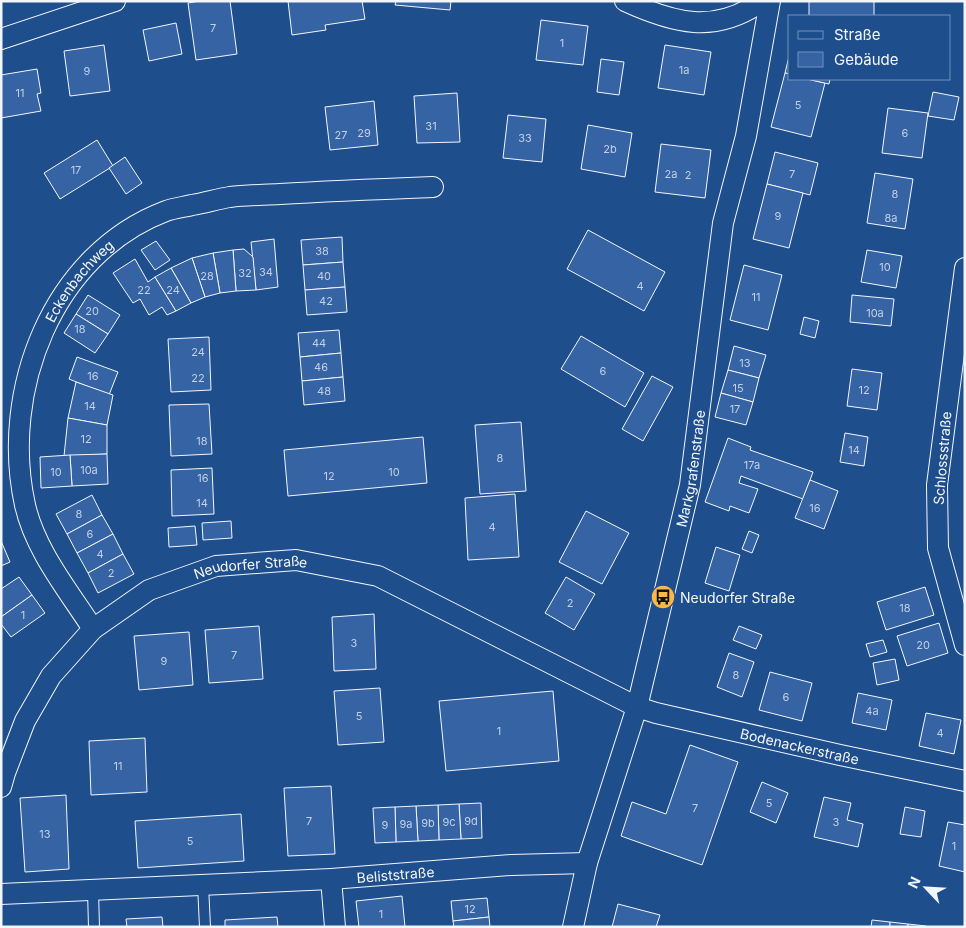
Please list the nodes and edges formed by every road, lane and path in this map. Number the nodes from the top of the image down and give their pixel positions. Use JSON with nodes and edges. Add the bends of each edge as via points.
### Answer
{"nodes":[{"id":1,"x":115,"y":1,"type":"edge"},
{"id":2,"x":625,"y":1,"type":"edge"},
{"id":3,"x":762,"y":1,"type":"edge"},
{"id":4,"x":770,"y":1,"type":"edge"},
{"id":5,"x":1,"y":39,"type":"edge"},
{"id":6,"x":434,"y":187,"type":"dead end"},
{"id":7,"x":965,"y":268,"type":"edge"},
{"id":8,"x":93,"y":629,"type":"junction"},
{"id":9,"x":965,"y":645,"type":"edge"},
{"id":10,"x":637,"y":707,"type":"junction"},
{"id":11,"x":965,"y":781,"type":"edge"},
{"id":12,"x":1,"y":787,"type":"edge"},
{"id":13,"x":587,"y":863,"type":"junction"},
{"id":14,"x":331,"y":879,"type":"junction"},
{"id":15,"x":203,"y":885,"type":"junction"},
{"id":16,"x":93,"y":891,"type":"junction"},
{"id":17,"x":1,"y":894,"type":"edge"},
{"id":18,"x":94,"y":927,"type":"edge"},
{"id":19,"x":205,"y":927,"type":"edge"},
{"id":20,"x":335,"y":927,"type":"edge"},
{"id":21,"x":573,"y":927,"type":"edge"}],
"edges":[{"from":1,"to":5,"type":"street"},
{"from":2,"to":3,"type":"street","via":[[673,20],[703,23],[735,16]]},
{"from":4,"to":10,"type":"street","name":"Markgrafenstraße","via":[[746,136],[723,223],[690,485]]},
{"from":6,"to":8,"type":"street","name":"Eckenbachweg","via":[[230,197],[167,210],[128,229],[93,258],[65,290],[43,330],[27,374],[19,421],[19,463],[25,506],[39,544]]},
{"from":7,"to":9,"type":"street","name":"Schlossstraße","via":[[937,484],[938,548]]},
{"from":8,"to":10,"type":"street","name":"Neudorfer Straße","via":[[149,590],[216,566],[296,560],[378,576]]},
{"from":8,"to":12,"type":"street","name":"Neudorfer Straße","via":[[50,676],[25,721]]},
{"from":10,"to":11,"type":"street","name":"Bodenackerstraße","via":[[656,714]]},
{"from":10,"to":13,"type":"street","name":"Markgrafenstraße"},
{"from":13,"to":14,"type":"street","name":"Beliststraße","via":[[511,865]]},
{"from":13,"to":21,"type":"street","name":"Markgrafenstraße"},
{"from":14,"to":15,"type":"street","name":"Beliststraße"},
{"from":14,"to":20,"type":"street"},
{"from":15,"to":16,"type":"street","name":"Beliststraße"},
{"from":15,"to":19,"type":"lane"},
{"from":16,"to":17,"type":"street","name":"Beliststraße"},
{"from":16,"to":18,"type":"lane"}]}
